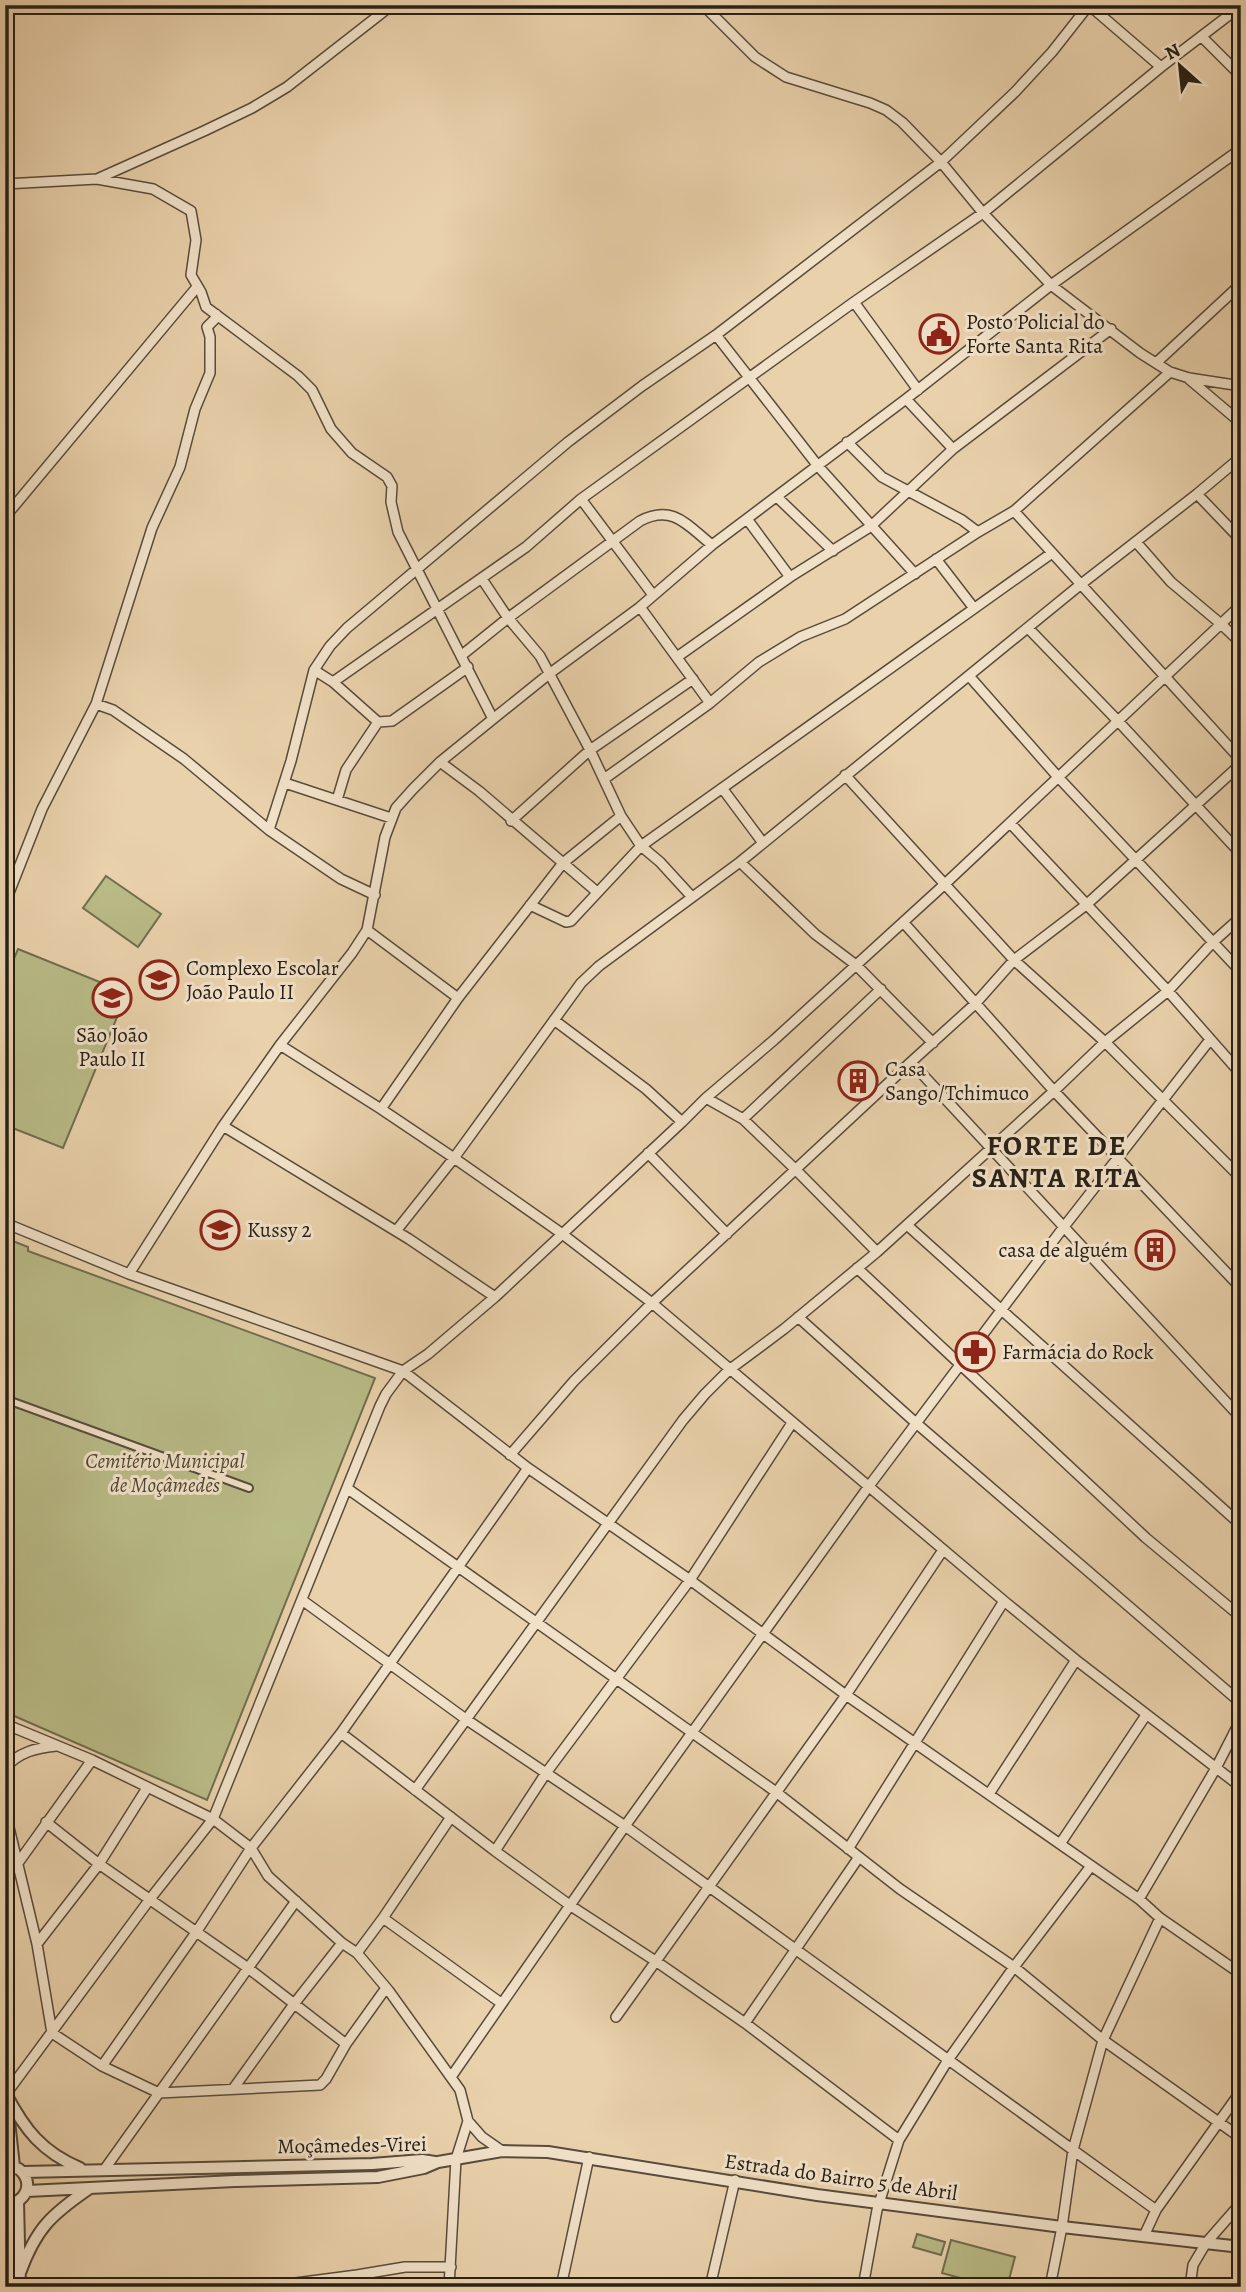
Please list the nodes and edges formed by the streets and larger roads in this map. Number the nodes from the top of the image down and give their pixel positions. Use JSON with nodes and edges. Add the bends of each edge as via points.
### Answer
{"nodes":[{"id":1,"x":392,"y":5,"type":"edge"},
{"id":2,"x":703,"y":5,"type":"edge"},
{"id":3,"x":1089,"y":5,"type":"edge"},
{"id":4,"x":1241,"y":6,"type":"edge"},
{"id":5,"x":1202,"y":37,"type":"junction"},
{"id":6,"x":1161,"y":67,"type":"junction"},
{"id":7,"x":1241,"y":76,"type":"edge"},
{"id":8,"x":1241,"y":149,"type":"edge"},
{"id":9,"x":941,"y":162,"type":"junction"},
{"id":10,"x":97,"y":179,"type":"junction"},
{"id":11,"x":5,"y":184,"type":"edge"},
{"id":12,"x":983,"y":214,"type":"junction"},
{"id":13,"x":1241,"y":284,"type":"edge"},
{"id":14,"x":1051,"y":285,"type":"junction"},
{"id":15,"x":197,"y":287,"type":"junction"},
{"id":16,"x":854,"y":302,"type":"junction"},
{"id":17,"x":216,"y":314,"type":"junction"},
{"id":18,"x":1111,"y":329,"type":"junction"},
{"id":19,"x":716,"y":335,"type":"junction"},
{"id":20,"x":1156,"y":363,"type":"junction"},
{"id":21,"x":1170,"y":372,"type":"junction"},
{"id":22,"x":749,"y":378,"type":"junction"},
{"id":23,"x":1189,"y":379,"type":"junction"},
{"id":24,"x":1241,"y":386,"type":"edge"},
{"id":25,"x":918,"y":390,"type":"junction"},
{"id":26,"x":906,"y":399,"type":"junction"},
{"id":27,"x":1241,"y":423,"type":"edge"},
{"id":28,"x":848,"y":442,"type":"junction"},
{"id":29,"x":953,"y":449,"type":"junction"},
{"id":30,"x":1241,"y":457,"type":"edge"},
{"id":31,"x":818,"y":466,"type":"junction"},
{"id":32,"x":907,"y":492,"type":"junction"},
{"id":33,"x":1197,"y":494,"type":"junction"},
{"id":34,"x":777,"y":497,"type":"junction"},
{"id":35,"x":581,"y":499,"type":"junction"},
{"id":36,"x":1014,"y":511,"type":"junction"},
{"id":37,"x":5,"y":517,"type":"edge"},
{"id":38,"x":747,"y":519,"type":"junction"},
{"id":39,"x":870,"y":527,"type":"junction"},
{"id":40,"x":978,"y":532,"type":"junction"},
{"id":41,"x":1241,"y":540,"type":"edge"},
{"id":42,"x":614,"y":541,"type":"junction"},
{"id":43,"x":1136,"y":542,"type":"junction"},
{"id":44,"x":712,"y":545,"type":"junction"},
{"id":45,"x":833,"y":551,"type":"junction"},
{"id":46,"x":1052,"y":553,"type":"junction"},
{"id":47,"x":936,"y":559,"type":"junction"},
{"id":48,"x":417,"y":568,"type":"junction"},
{"id":49,"x":915,"y":574,"type":"junction"},
{"id":50,"x":790,"y":577,"type":"junction"},
{"id":51,"x":482,"y":579,"type":"junction"},
{"id":52,"x":1080,"y":585,"type":"junction"},
{"id":53,"x":653,"y":595,"type":"junction"},
{"id":54,"x":1241,"y":605,"type":"edge"},
{"id":55,"x":640,"y":607,"type":"junction"},
{"id":56,"x":973,"y":607,"type":"junction"},
{"id":57,"x":438,"y":610,"type":"junction"},
{"id":58,"x":508,"y":618,"type":"junction"},
{"id":59,"x":1221,"y":624,"type":"junction"},
{"id":60,"x":1028,"y":628,"type":"junction"},
{"id":61,"x":1241,"y":643,"type":"edge"},
{"id":62,"x":462,"y":655,"type":"junction"},
{"id":63,"x":677,"y":657,"type":"junction"},
{"id":64,"x":468,"y":667,"type":"junction"},
{"id":65,"x":314,"y":670,"type":"junction"},
{"id":66,"x":549,"y":674,"type":"junction"},
{"id":67,"x":970,"y":677,"type":"junction"},
{"id":68,"x":1164,"y":678,"type":"junction"},
{"id":69,"x":692,"y":679,"type":"junction"},
{"id":70,"x":333,"y":682,"type":"junction"},
{"id":71,"x":710,"y":703,"type":"junction"},
{"id":72,"x":96,"y":704,"type":"junction"},
{"id":73,"x":493,"y":719,"type":"junction"},
{"id":74,"x":1118,"y":721,"type":"junction"},
{"id":75,"x":378,"y":722,"type":"junction"},
{"id":76,"x":590,"y":750,"type":"junction"},
{"id":77,"x":440,"y":762,"type":"junction"},
{"id":78,"x":1241,"y":762,"type":"edge"},
{"id":79,"x":845,"y":775,"type":"junction"},
{"id":80,"x":1058,"y":778,"type":"junction"},
{"id":81,"x":604,"y":779,"type":"junction"},
{"id":82,"x":285,"y":783,"type":"junction"},
{"id":83,"x":722,"y":788,"type":"junction"},
{"id":84,"x":337,"y":800,"type":"junction"},
{"id":85,"x":1197,"y":804,"type":"junction"},
{"id":86,"x":621,"y":816,"type":"junction"},
{"id":87,"x":391,"y":818,"type":"junction"},
{"id":88,"x":511,"y":821,"type":"junction"},
{"id":89,"x":1010,"y":823,"type":"junction"},
{"id":90,"x":269,"y":830,"type":"junction"},
{"id":91,"x":763,"y":843,"type":"junction"},
{"id":92,"x":641,"y":846,"type":"junction"},
{"id":93,"x":1241,"y":854,"type":"edge"},
{"id":94,"x":1136,"y":860,"type":"junction"},
{"id":95,"x":740,"y":862,"type":"junction"},
{"id":96,"x":563,"y":863,"type":"junction"},
{"id":97,"x":946,"y":883,"type":"junction"},
{"id":98,"x":597,"y":892,"type":"junction"},
{"id":99,"x":375,"y":895,"type":"junction"},
{"id":100,"x":692,"y":897,"type":"junction"},
{"id":101,"x":5,"y":903,"type":"edge"},
{"id":102,"x":530,"y":905,"type":"junction"},
{"id":103,"x":1086,"y":905,"type":"junction"},
{"id":104,"x":1241,"y":916,"type":"edge"},
{"id":105,"x":902,"y":922,"type":"junction"},
{"id":106,"x":367,"y":930,"type":"junction"},
{"id":107,"x":1213,"y":942,"type":"junction"},
{"id":108,"x":1014,"y":960,"type":"junction"},
{"id":109,"x":856,"y":965,"type":"junction"},
{"id":110,"x":1241,"y":972,"type":"edge"},
{"id":111,"x":881,"y":989,"type":"junction"},
{"id":112,"x":1168,"y":991,"type":"junction"},
{"id":113,"x":458,"y":998,"type":"junction"},
{"id":114,"x":975,"y":1004,"type":"junction"},
{"id":115,"x":554,"y":1020,"type":"junction"},
{"id":116,"x":1209,"y":1041,"type":"junction"},
{"id":117,"x":1105,"y":1042,"type":"junction"},
{"id":118,"x":933,"y":1044,"type":"junction"},
{"id":119,"x":280,"y":1045,"type":"junction"},
{"id":120,"x":911,"y":1062,"type":"junction"},
{"id":121,"x":1241,"y":1074,"type":"edge"},
{"id":122,"x":1054,"y":1091,"type":"junction"},
{"id":123,"x":706,"y":1098,"type":"junction"},
{"id":124,"x":1163,"y":1101,"type":"junction"},
{"id":125,"x":382,"y":1109,"type":"junction"},
{"id":126,"x":743,"y":1119,"type":"junction"},
{"id":127,"x":682,"y":1122,"type":"junction"},
{"id":128,"x":223,"y":1126,"type":"junction"},
{"id":129,"x":990,"y":1150,"type":"junction"},
{"id":130,"x":648,"y":1153,"type":"junction"},
{"id":131,"x":1117,"y":1157,"type":"junction"},
{"id":132,"x":454,"y":1158,"type":"junction"},
{"id":133,"x":796,"y":1170,"type":"junction"},
{"id":134,"x":1241,"y":1178,"type":"edge"},
{"id":135,"x":5,"y":1223,"type":"edge"},
{"id":136,"x":907,"y":1225,"type":"junction"},
{"id":137,"x":1063,"y":1228,"type":"junction"},
{"id":138,"x":396,"y":1231,"type":"junction"},
{"id":139,"x":561,"y":1233,"type":"junction"},
{"id":140,"x":727,"y":1234,"type":"junction"},
{"id":141,"x":877,"y":1252,"type":"junction"},
{"id":142,"x":857,"y":1268,"type":"junction"},
{"id":143,"x":129,"y":1274,"type":"junction"},
{"id":144,"x":1241,"y":1289,"type":"edge"},
{"id":145,"x":495,"y":1297,"type":"junction"},
{"id":146,"x":652,"y":1303,"type":"junction"},
{"id":147,"x":1002,"y":1309,"type":"junction"},
{"id":148,"x":798,"y":1317,"type":"junction"},
{"id":149,"x":960,"y":1363,"type":"junction"},
{"id":150,"x":730,"y":1370,"type":"junction"},
{"id":151,"x":403,"y":1371,"type":"junction"},
{"id":152,"x":5,"y":1399,"type":"edge"},
{"id":153,"x":1241,"y":1419,"type":"edge"},
{"id":154,"x":792,"y":1423,"type":"junction"},
{"id":155,"x":916,"y":1423,"type":"junction"},
{"id":156,"x":510,"y":1455,"type":"junction"},
{"id":157,"x":528,"y":1468,"type":"junction"},
{"id":158,"x":869,"y":1486,"type":"junction"},
{"id":159,"x":249,"y":1488,"type":"dead end"},
{"id":160,"x":348,"y":1489,"type":"junction"},
{"id":161,"x":609,"y":1524,"type":"junction"},
{"id":162,"x":1241,"y":1525,"type":"edge"},
{"id":163,"x":943,"y":1550,"type":"junction"},
{"id":164,"x":458,"y":1566,"type":"junction"},
{"id":165,"x":690,"y":1580,"type":"junction"},
{"id":166,"x":302,"y":1600,"type":"junction"},
{"id":167,"x":1004,"y":1601,"type":"junction"},
{"id":168,"x":1241,"y":1617,"type":"edge"},
{"id":169,"x":537,"y":1624,"type":"junction"},
{"id":170,"x":764,"y":1634,"type":"junction"},
{"id":171,"x":1076,"y":1660,"type":"junction"},
{"id":172,"x":390,"y":1662,"type":"junction"},
{"id":173,"x":615,"y":1679,"type":"junction"},
{"id":174,"x":846,"y":1695,"type":"junction"},
{"id":175,"x":1241,"y":1703,"type":"edge"},
{"id":176,"x":1146,"y":1715,"type":"junction"},
{"id":177,"x":1241,"y":1718,"type":"edge"},
{"id":178,"x":467,"y":1720,"type":"junction"},
{"id":179,"x":5,"y":1724,"type":"edge"},
{"id":180,"x":341,"y":1733,"type":"junction"},
{"id":181,"x":692,"y":1733,"type":"junction"},
{"id":182,"x":915,"y":1741,"type":"junction"},
{"id":183,"x":57,"y":1746,"type":"junction"},
{"id":184,"x":92,"y":1760,"type":"junction"},
{"id":185,"x":5,"y":1768,"type":"edge"},
{"id":186,"x":1216,"y":1768,"type":"junction"},
{"id":187,"x":546,"y":1773,"type":"junction"},
{"id":188,"x":1241,"y":1787,"type":"edge"},
{"id":189,"x":147,"y":1788,"type":"junction"},
{"id":190,"x":415,"y":1790,"type":"junction"},
{"id":191,"x":776,"y":1792,"type":"junction"},
{"id":192,"x":989,"y":1794,"type":"junction"},
{"id":193,"x":5,"y":1811,"type":"edge"},
{"id":194,"x":450,"y":1817,"type":"junction"},
{"id":195,"x":214,"y":1819,"type":"junction"},
{"id":196,"x":46,"y":1822,"type":"junction"},
{"id":197,"x":625,"y":1826,"type":"junction"},
{"id":198,"x":1060,"y":1844,"type":"junction"},
{"id":199,"x":251,"y":1848,"type":"junction"},
{"id":200,"x":848,"y":1849,"type":"junction"},
{"id":201,"x":495,"y":1851,"type":"junction"},
{"id":202,"x":859,"y":1857,"type":"junction"},
{"id":203,"x":18,"y":1863,"type":"junction"},
{"id":204,"x":99,"y":1864,"type":"junction"},
{"id":205,"x":1091,"y":1866,"type":"junction"},
{"id":206,"x":708,"y":1888,"type":"junction"},
{"id":207,"x":150,"y":1899,"type":"junction"},
{"id":208,"x":1139,"y":1899,"type":"junction"},
{"id":209,"x":296,"y":1901,"type":"junction"},
{"id":210,"x":571,"y":1906,"type":"junction"},
{"id":211,"x":1160,"y":1917,"type":"junction"},
{"id":212,"x":383,"y":1918,"type":"junction"},
{"id":213,"x":197,"y":1931,"type":"junction"},
{"id":214,"x":341,"y":1943,"type":"junction"},
{"id":215,"x":37,"y":1944,"type":"junction"},
{"id":216,"x":796,"y":1951,"type":"junction"},
{"id":217,"x":357,"y":1953,"type":"junction"},
{"id":218,"x":657,"y":1962,"type":"junction"},
{"id":219,"x":1014,"y":1967,"type":"junction"},
{"id":220,"x":248,"y":1968,"type":"junction"},
{"id":221,"x":1241,"y":1974,"type":"edge"},
{"id":222,"x":386,"y":1988,"type":"junction"},
{"id":223,"x":501,"y":2003,"type":"junction"},
{"id":224,"x":294,"y":2004,"type":"junction"},
{"id":225,"x":616,"y":2017,"type":"dead end"},
{"id":226,"x":745,"y":2024,"type":"junction"},
{"id":227,"x":52,"y":2033,"type":"junction"},
{"id":228,"x":1103,"y":2039,"type":"junction"},
{"id":229,"x":346,"y":2044,"type":"junction"},
{"id":230,"x":948,"y":2060,"type":"junction"},
{"id":231,"x":102,"y":2066,"type":"junction"},
{"id":232,"x":451,"y":2077,"type":"junction"},
{"id":233,"x":233,"y":2088,"type":"junction"},
{"id":234,"x":1241,"y":2091,"type":"edge"},
{"id":235,"x":5,"y":2093,"type":"edge"},
{"id":236,"x":159,"y":2093,"type":"junction"},
{"id":237,"x":468,"y":2121,"type":"junction"},
{"id":238,"x":1219,"y":2122,"type":"junction"},
{"id":239,"x":1241,"y":2138,"type":"edge"},
{"id":240,"x":899,"y":2140,"type":"junction"},
{"id":241,"x":1073,"y":2150,"type":"junction"},
{"id":242,"x":502,"y":2151,"type":"junction"},
{"id":243,"x":589,"y":2157,"type":"junction"},
{"id":244,"x":456,"y":2159,"type":"junction"},
{"id":245,"x":438,"y":2162,"type":"junction"},
{"id":246,"x":14,"y":2168,"type":"edge"},
{"id":247,"x":86,"y":2171,"type":"junction"},
{"id":248,"x":104,"y":2171,"type":"junction"},
{"id":249,"x":735,"y":2180,"type":"junction"},
{"id":250,"x":90,"y":2188,"type":"junction"},
{"id":251,"x":27,"y":2191,"type":"junction"},
{"id":252,"x":18,"y":2202,"type":"junction"},
{"id":253,"x":879,"y":2202,"type":"junction"},
{"id":254,"x":1241,"y":2203,"type":"edge"},
{"id":255,"x":5,"y":2204,"type":"edge"},
{"id":256,"x":1156,"y":2210,"type":"junction"},
{"id":257,"x":1062,"y":2227,"type":"junction"},
{"id":258,"x":1144,"y":2236,"type":"junction"},
{"id":259,"x":1206,"y":2244,"type":"junction"},
{"id":260,"x":1241,"y":2247,"type":"edge"},
{"id":261,"x":451,"y":2267,"type":"junction"},
{"id":262,"x":20,"y":2273,"type":"junction"},
{"id":263,"x":356,"y":2275,"type":"junction"},
{"id":264,"x":20,"y":2287,"type":"edge"},
{"id":265,"x":265,"y":2287,"type":"edge"},
{"id":266,"x":363,"y":2287,"type":"edge"},
{"id":267,"x":450,"y":2287,"type":"edge"},
{"id":268,"x":561,"y":2287,"type":"edge"},
{"id":269,"x":710,"y":2287,"type":"edge"},
{"id":270,"x":863,"y":2287,"type":"edge"},
{"id":271,"x":1049,"y":2287,"type":"edge"},
{"id":272,"x":1190,"y":2287,"type":"edge"}],
"edges":[{"from":1,"to":10,"type":"street","via":[[287,87],[240,114]]},
{"from":2,"to":9,"type":"street","via":[[769,67],[786,78],[887,110]]},
{"from":3,"to":6,"type":"street"},
{"from":3,"to":9,"type":"street","via":[[1052,52]]},
{"from":4,"to":5,"type":"street"},
{"from":5,"to":6,"type":"street"},
{"from":5,"to":7,"type":"street"},
{"from":6,"to":12,"type":"street"},
{"from":8,"to":14,"type":"street"},
{"from":9,"to":12,"type":"street"},
{"from":9,"to":19,"type":"street"},
{"from":10,"to":11,"type":"street"},
{"from":10,"to":15,"type":"street","via":[[153,189],[191,211],[196,240],[191,275]]},
{"from":12,"to":14,"type":"street"},
{"from":12,"to":16,"type":"street"},
{"from":13,"to":20,"type":"street"},
{"from":14,"to":18,"type":"street"},
{"from":14,"to":25,"type":"street"},
{"from":15,"to":17,"type":"street","via":[[206,307]]},
{"from":15,"to":37,"type":"street"},
{"from":16,"to":22,"type":"street"},
{"from":16,"to":25,"type":"street"},
{"from":17,"to":48,"type":"street","via":[[298,376],[352,453],[387,477],[398,532]]},
{"from":17,"to":72,"type":"street","via":[[207,327],[210,373],[180,467],[152,528]]},
{"from":18,"to":20,"type":"street"},
{"from":18,"to":29,"type":"street"},
{"from":19,"to":22,"type":"street"},
{"from":19,"to":48,"type":"street","via":[[568,442]]},
{"from":20,"to":21,"type":"street"},
{"from":21,"to":23,"type":"street"},
{"from":21,"to":36,"type":"street"},
{"from":22,"to":31,"type":"street"},
{"from":22,"to":35,"type":"street"},
{"from":23,"to":24,"type":"street"},
{"from":23,"to":27,"type":"street"},
{"from":25,"to":26,"type":"street"},
{"from":26,"to":28,"type":"street"},
{"from":26,"to":29,"type":"street"},
{"from":28,"to":31,"type":"street"},
{"from":28,"to":32,"type":"street","via":[[882,477]]},
{"from":29,"to":32,"type":"street"},
{"from":30,"to":33,"type":"street"},
{"from":31,"to":34,"type":"street"},
{"from":31,"to":39,"type":"street"},
{"from":32,"to":39,"type":"street"},
{"from":32,"to":40,"type":"street"},
{"from":33,"to":41,"type":"street"},
{"from":33,"to":43,"type":"street"},
{"from":34,"to":38,"type":"street"},
{"from":34,"to":45,"type":"street"},
{"from":35,"to":42,"type":"street"},
{"from":35,"to":51,"type":"street"},
{"from":36,"to":40,"type":"street"},
{"from":36,"to":46,"type":"street"},
{"from":38,"to":44,"type":"street"},
{"from":38,"to":50,"type":"street"},
{"from":39,"to":45,"type":"street"},
{"from":39,"to":49,"type":"street"},
{"from":40,"to":47,"type":"street"},
{"from":42,"to":44,"type":"street","via":[[652,514],[662,513],[677,517]]},
{"from":42,"to":53,"type":"street"},
{"from":42,"to":58,"type":"street"},
{"from":43,"to":52,"type":"street"},
{"from":43,"to":59,"type":"street","via":[[1171,582]]},
{"from":44,"to":53,"type":"street"},
{"from":45,"to":50,"type":"street"},
{"from":46,"to":52,"type":"street"},
{"from":46,"to":56,"type":"street"},
{"from":47,"to":49,"type":"street"},
{"from":47,"to":56,"type":"street"},
{"from":48,"to":57,"type":"street"},
{"from":48,"to":65,"type":"street","via":[[347,628]]},
{"from":49,"to":71,"type":"street","via":[[845,619],[781,648]]},
{"from":50,"to":63,"type":"street"},
{"from":51,"to":57,"type":"street"},
{"from":51,"to":58,"type":"street"},
{"from":52,"to":60,"type":"street"},
{"from":52,"to":68,"type":"street"},
{"from":53,"to":55,"type":"street"},
{"from":54,"to":59,"type":"street"},
{"from":55,"to":63,"type":"street"},
{"from":55,"to":66,"type":"street"},
{"from":56,"to":83,"type":"street"},
{"from":57,"to":62,"type":"street"},
{"from":57,"to":70,"type":"street"},
{"from":58,"to":62,"type":"street"},
{"from":58,"to":66,"type":"street"},
{"from":59,"to":61,"type":"street"},
{"from":59,"to":68,"type":"street"},
{"from":60,"to":67,"type":"street"},
{"from":60,"to":74,"type":"street"},
{"from":62,"to":64,"type":"street"},
{"from":63,"to":69,"type":"street"},
{"from":64,"to":73,"type":"street"},
{"from":64,"to":75,"type":"street","via":[[392,721]]},
{"from":65,"to":70,"type":"street"},
{"from":65,"to":82,"type":"street"},
{"from":66,"to":73,"type":"street"},
{"from":66,"to":76,"type":"street"},
{"from":67,"to":79,"type":"street"},
{"from":67,"to":80,"type":"street"},
{"from":68,"to":74,"type":"street"},
{"from":68,"to":78,"type":"street"},
{"from":69,"to":71,"type":"street"},
{"from":69,"to":76,"type":"street"},
{"from":70,"to":75,"type":"street"},
{"from":71,"to":81,"type":"street"},
{"from":72,"to":90,"type":"street","via":[[113,710],[184,760]]},
{"from":72,"to":101,"type":"street","via":[[42,809]]},
{"from":73,"to":77,"type":"street"},
{"from":74,"to":80,"type":"street"},
{"from":74,"to":85,"type":"street"},
{"from":75,"to":84,"type":"street","via":[[345,770]]},
{"from":76,"to":81,"type":"street"},
{"from":76,"to":88,"type":"street"},
{"from":77,"to":87,"type":"street"},
{"from":77,"to":88,"type":"street"},
{"from":78,"to":85,"type":"street"},
{"from":79,"to":91,"type":"street"},
{"from":79,"to":97,"type":"street"},
{"from":80,"to":89,"type":"street"},
{"from":80,"to":94,"type":"street"},
{"from":81,"to":86,"type":"street"},
{"from":82,"to":84,"type":"street"},
{"from":82,"to":90,"type":"street"},
{"from":83,"to":91,"type":"street"},
{"from":83,"to":92,"type":"street"},
{"from":84,"to":87,"type":"street"},
{"from":85,"to":93,"type":"street"},
{"from":85,"to":94,"type":"street"},
{"from":86,"to":92,"type":"street"},
{"from":86,"to":96,"type":"street"},
{"from":87,"to":99,"type":"street"},
{"from":88,"to":96,"type":"street"},
{"from":89,"to":97,"type":"street"},
{"from":89,"to":103,"type":"street"},
{"from":90,"to":99,"type":"street"},
{"from":91,"to":95,"type":"street"},
{"from":92,"to":98,"type":"street"},
{"from":92,"to":100,"type":"street"},
{"from":94,"to":103,"type":"street"},
{"from":94,"to":107,"type":"street"},
{"from":95,"to":100,"type":"street"},
{"from":95,"to":109,"type":"street","via":[[815,934]]},
{"from":96,"to":98,"type":"street"},
{"from":96,"to":102,"type":"street"},
{"from":97,"to":105,"type":"street"},
{"from":97,"to":108,"type":"street"},
{"from":98,"to":102,"type":"street","via":[[568,923]]},
{"from":99,"to":106,"type":"street"},
{"from":100,"to":115,"type":"street","via":[[599,966]]},
{"from":102,"to":113,"type":"street"},
{"from":103,"to":108,"type":"street"},
{"from":103,"to":112,"type":"street"},
{"from":104,"to":107,"type":"street"},
{"from":105,"to":109,"type":"street"},
{"from":105,"to":114,"type":"street"},
{"from":106,"to":113,"type":"street"},
{"from":106,"to":119,"type":"street"},
{"from":107,"to":110,"type":"street"},
{"from":107,"to":112,"type":"street"},
{"from":108,"to":114,"type":"street"},
{"from":108,"to":117,"type":"street"},
{"from":109,"to":111,"type":"street"},
{"from":109,"to":123,"type":"street"},
{"from":111,"to":118,"type":"street"},
{"from":111,"to":126,"type":"street"},
{"from":112,"to":116,"type":"street"},
{"from":112,"to":117,"type":"street"},
{"from":113,"to":125,"type":"street"},
{"from":114,"to":118,"type":"street"},
{"from":114,"to":122,"type":"street"},
{"from":115,"to":127,"type":"street"},
{"from":115,"to":132,"type":"street"},
{"from":116,"to":121,"type":"street"},
{"from":116,"to":124,"type":"street"},
{"from":117,"to":122,"type":"street"},
{"from":117,"to":124,"type":"street"},
{"from":118,"to":120,"type":"street"},
{"from":119,"to":125,"type":"street"},
{"from":119,"to":128,"type":"street"},
{"from":120,"to":129,"type":"street"},
{"from":120,"to":133,"type":"street"},
{"from":122,"to":129,"type":"street"},
{"from":122,"to":131,"type":"street"},
{"from":123,"to":126,"type":"street"},
{"from":123,"to":127,"type":"street"},
{"from":124,"to":131,"type":"street"},
{"from":124,"to":134,"type":"street"},
{"from":125,"to":132,"type":"street"},
{"from":126,"to":133,"type":"street"},
{"from":127,"to":130,"type":"street"},
{"from":128,"to":138,"type":"street"},
{"from":128,"to":143,"type":"street"},
{"from":129,"to":136,"type":"street"},
{"from":129,"to":137,"type":"street"},
{"from":130,"to":139,"type":"street"},
{"from":130,"to":140,"type":"street"},
{"from":131,"to":137,"type":"street"},
{"from":131,"to":144,"type":"street"},
{"from":132,"to":138,"type":"street"},
{"from":132,"to":139,"type":"street"},
{"from":133,"to":140,"type":"street"},
{"from":133,"to":141,"type":"street"},
{"from":135,"to":143,"type":"street"},
{"from":136,"to":141,"type":"street"},
{"from":136,"to":147,"type":"street"},
{"from":137,"to":147,"type":"street"},
{"from":137,"to":153,"type":"street"},
{"from":138,"to":145,"type":"street"},
{"from":139,"to":145,"type":"street"},
{"from":139,"to":146,"type":"street"},
{"from":140,"to":146,"type":"street"},
{"from":141,"to":142,"type":"street"},
{"from":142,"to":148,"type":"street"},
{"from":142,"to":149,"type":"street"},
{"from":143,"to":151,"type":"street"},
{"from":145,"to":151,"type":"street"},
{"from":146,"to":150,"type":"street"},
{"from":146,"to":156,"type":"street","via":[[574,1381]]},
{"from":147,"to":149,"type":"street"},
{"from":147,"to":162,"type":"street"},
{"from":148,"to":150,"type":"street"},
{"from":148,"to":155,"type":"street"},
{"from":149,"to":155,"type":"street"},
{"from":149,"to":168,"type":"street","via":[[1146,1538]]},
{"from":150,"to":154,"type":"street"},
{"from":150,"to":161,"type":"street","via":[[683,1420]]},
{"from":151,"to":156,"type":"street"},
{"from":151,"to":160,"type":"street","via":[[380,1406]]},
{"from":152,"to":159,"type":"street"},
{"from":154,"to":158,"type":"street"},
{"from":154,"to":165,"type":"street"},
{"from":155,"to":158,"type":"street"},
{"from":155,"to":175,"type":"street"},
{"from":156,"to":157,"type":"street"},
{"from":157,"to":161,"type":"street"},
{"from":157,"to":164,"type":"street"},
{"from":158,"to":163,"type":"street"},
{"from":158,"to":170,"type":"street"},
{"from":160,"to":164,"type":"street"},
{"from":160,"to":166,"type":"street"},
{"from":161,"to":165,"type":"street"},
{"from":161,"to":169,"type":"street"},
{"from":163,"to":167,"type":"street"},
{"from":163,"to":174,"type":"street"},
{"from":164,"to":169,"type":"street"},
{"from":164,"to":172,"type":"street"},
{"from":165,"to":170,"type":"street"},
{"from":165,"to":173,"type":"street"},
{"from":166,"to":172,"type":"street"},
{"from":166,"to":195,"type":"street"},
{"from":167,"to":171,"type":"street"},
{"from":167,"to":182,"type":"street"},
{"from":169,"to":173,"type":"street"},
{"from":169,"to":178,"type":"street"},
{"from":170,"to":174,"type":"street"},
{"from":170,"to":181,"type":"street"},
{"from":171,"to":176,"type":"street"},
{"from":171,"to":192,"type":"street"},
{"from":172,"to":178,"type":"street"},
{"from":172,"to":180,"type":"street"},
{"from":173,"to":181,"type":"street"},
{"from":173,"to":187,"type":"street"},
{"from":174,"to":182,"type":"street"},
{"from":174,"to":191,"type":"street"},
{"from":176,"to":186,"type":"street"},
{"from":176,"to":198,"type":"street"},
{"from":177,"to":186,"type":"street"},
{"from":178,"to":187,"type":"street"},
{"from":178,"to":190,"type":"street"},
{"from":179,"to":183,"type":"street"},
{"from":180,"to":190,"type":"street"},
{"from":180,"to":199,"type":"street"},
{"from":181,"to":191,"type":"street"},
{"from":181,"to":197,"type":"street"},
{"from":182,"to":192,"type":"street"},
{"from":182,"to":200,"type":"street"},
{"from":183,"to":184,"type":"street"},
{"from":183,"to":185,"type":"street","via":[[23,1753]]},
{"from":184,"to":189,"type":"street"},
{"from":184,"to":196,"type":"street"},
{"from":186,"to":188,"type":"street"},
{"from":186,"to":208,"type":"street"},
{"from":187,"to":197,"type":"street"},
{"from":187,"to":201,"type":"street"},
{"from":189,"to":195,"type":"street"},
{"from":189,"to":204,"type":"street"},
{"from":190,"to":194,"type":"street"},
{"from":191,"to":200,"type":"street"},
{"from":191,"to":206,"type":"street"},
{"from":192,"to":198,"type":"street"},
{"from":193,"to":203,"type":"street"},
{"from":194,"to":201,"type":"street"},
{"from":194,"to":212,"type":"street"},
{"from":195,"to":199,"type":"street"},
{"from":195,"to":207,"type":"street"},
{"from":196,"to":203,"type":"street"},
{"from":196,"to":204,"type":"street"},
{"from":197,"to":206,"type":"street"},
{"from":197,"to":210,"type":"street"},
{"from":198,"to":205,"type":"street"},
{"from":199,"to":209,"type":"street","via":[[268,1876]]},
{"from":199,"to":213,"type":"street"},
{"from":200,"to":202,"type":"street"},
{"from":201,"to":210,"type":"street"},
{"from":202,"to":216,"type":"street"},
{"from":202,"to":219,"type":"street"},
{"from":203,"to":215,"type":"street"},
{"from":204,"to":207,"type":"street"},
{"from":204,"to":215,"type":"street"},
{"from":205,"to":208,"type":"street"},
{"from":205,"to":219,"type":"street"},
{"from":206,"to":216,"type":"street"},
{"from":206,"to":218,"type":"street"},
{"from":207,"to":213,"type":"street"},
{"from":207,"to":227,"type":"street"},
{"from":208,"to":211,"type":"street"},
{"from":209,"to":214,"type":"street"},
{"from":209,"to":220,"type":"street"},
{"from":210,"to":218,"type":"street"},
{"from":210,"to":223,"type":"street"},
{"from":211,"to":221,"type":"street"},
{"from":211,"to":228,"type":"street"},
{"from":212,"to":217,"type":"street"},
{"from":212,"to":223,"type":"street"},
{"from":213,"to":220,"type":"street"},
{"from":213,"to":231,"type":"street"},
{"from":214,"to":217,"type":"street"},
{"from":214,"to":224,"type":"street"},
{"from":215,"to":227,"type":"street"},
{"from":216,"to":226,"type":"street"},
{"from":216,"to":230,"type":"street"},
{"from":217,"to":222,"type":"street"},
{"from":218,"to":225,"type":"street"},
{"from":218,"to":226,"type":"street"},
{"from":219,"to":228,"type":"street"},
{"from":219,"to":230,"type":"street"},
{"from":220,"to":224,"type":"street"},
{"from":220,"to":236,"type":"street"},
{"from":222,"to":229,"type":"street"},
{"from":222,"to":232,"type":"street"},
{"from":223,"to":232,"type":"street"},
{"from":224,"to":229,"type":"street"},
{"from":224,"to":233,"type":"street"},
{"from":226,"to":240,"type":"street"},
{"from":227,"to":231,"type":"street"},
{"from":227,"to":235,"type":"street"},
{"from":228,"to":238,"type":"street"},
{"from":228,"to":241,"type":"street"},
{"from":229,"to":233,"type":"street","via":[[320,2085]]},
{"from":230,"to":240,"type":"street"},
{"from":230,"to":241,"type":"street"},
{"from":231,"to":236,"type":"street"},
{"from":232,"to":237,"type":"street","via":[[460,2090]]},
{"from":233,"to":236,"type":"street"},
{"from":234,"to":238,"type":"street"},
{"from":235,"to":246,"type":"street"},
{"from":235,"to":247,"type":"street","via":[[37,2141]]},
{"from":236,"to":248,"type":"street"},
{"from":237,"to":242,"type":"street"},
{"from":237,"to":244,"type":"street"},
{"from":238,"to":239,"type":"street"},
{"from":238,"to":256,"type":"street"},
{"from":240,"to":253,"type":"street"},
{"from":241,"to":256,"type":"street"},
{"from":241,"to":257,"type":"street"},
{"from":242,"to":243,"type":"street","name":"Estrada do Bairro 5 de Abril"},
{"from":242,"to":244,"type":"street","name":"Estrada do Bairro 5 de Abril"},
{"from":243,"to":249,"type":"street","name":"Estrada do Bairro 5 de Abril"},
{"from":243,"to":268,"type":"street"},
{"from":244,"to":245,"type":"street","name":"Estrada do Bairro 5 de Abril"},
{"from":244,"to":261,"type":"street"},
{"from":245,"to":248,"type":"street","name":"Moçâmedes-Virei"},
{"from":245,"to":250,"type":"street","name":"Moçâmedes-Virei","via":[[378,2177]]},
{"from":246,"to":247,"type":"street","name":"Moçâmedes-Virei"},
{"from":246,"to":251,"type":"street","via":[[27,2178]]},
{"from":247,"to":248,"type":"street","name":"Moçâmedes-Virei"},
{"from":249,"to":253,"type":"street","name":"Estrada do Bairro 5 de Abril"},
{"from":249,"to":269,"type":"street"},
{"from":250,"to":251,"type":"street","name":"Moçâmedes-Virei"},
{"from":250,"to":262,"type":"street","via":[[48,2221],[29,2248]]},
{"from":251,"to":252,"type":"street"},
{"from":252,"to":255,"type":"street"},
{"from":252,"to":262,"type":"street"},
{"from":253,"to":257,"type":"street","name":"Estrada do Bairro 5 de Abril"},
{"from":253,"to":270,"type":"street"},
{"from":254,"to":259,"type":"street"},
{"from":256,"to":258,"type":"street"},
{"from":257,"to":258,"type":"street","name":"Estrada do Bairro 5 de Abril"},
{"from":257,"to":271,"type":"street"},
{"from":258,"to":259,"type":"street","name":"Estrada do Bairro 5 de Abril"},
{"from":259,"to":260,"type":"street","name":"Estrada do Bairro 5 de Abril"},
{"from":259,"to":272,"type":"street","via":[[1192,2265]]},
{"from":261,"to":263,"type":"street","via":[[405,2267]]},
{"from":261,"to":267,"type":"street"},
{"from":262,"to":264,"type":"street"},
{"from":263,"to":265,"type":"street"},
{"from":263,"to":266,"type":"street"}]}
